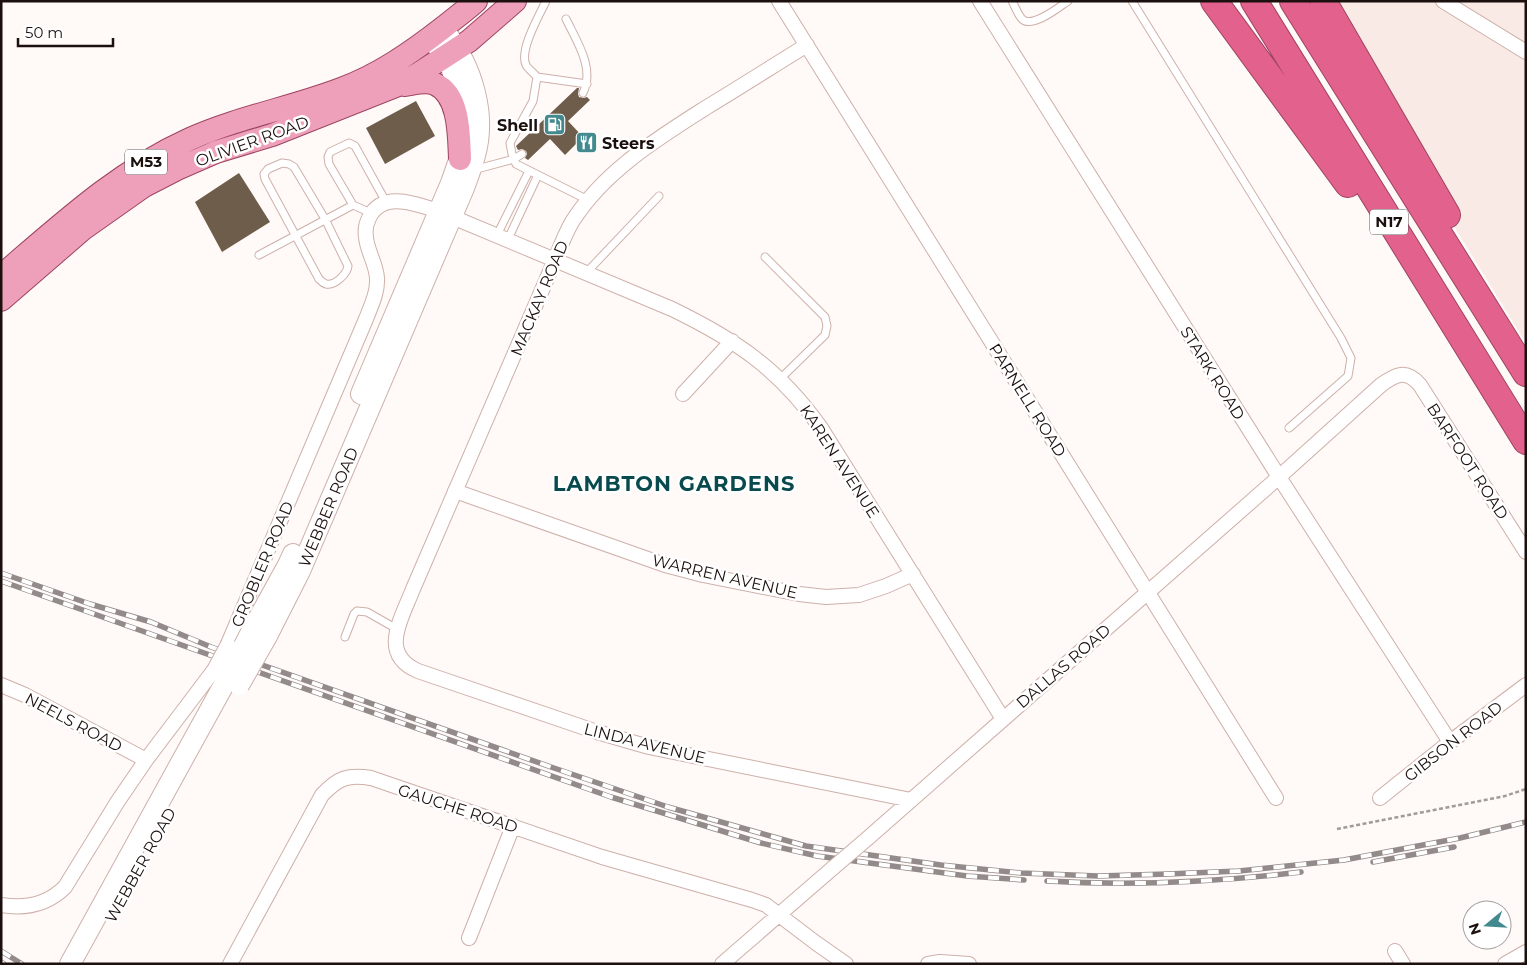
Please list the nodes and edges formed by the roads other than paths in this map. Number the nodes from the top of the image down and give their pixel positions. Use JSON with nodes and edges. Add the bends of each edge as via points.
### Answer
{"nodes":[{"id":1,"x":476,"y":1,"type":"edge"},
{"id":2,"x":516,"y":1,"type":"edge"},
{"id":3,"x":546,"y":1,"type":"edge"},
{"id":4,"x":779,"y":1,"type":"edge"},
{"id":5,"x":980,"y":1,"type":"edge"},
{"id":6,"x":1012,"y":1,"type":"edge"},
{"id":7,"x":1068,"y":1,"type":"edge"},
{"id":8,"x":1132,"y":1,"type":"edge"},
{"id":9,"x":1214,"y":1,"type":"edge"},
{"id":10,"x":1254,"y":1,"type":"edge"},
{"id":11,"x":1293,"y":1,"type":"edge"},
{"id":12,"x":1323,"y":1,"type":"edge"},
{"id":13,"x":1443,"y":1,"type":"edge"},
{"id":14,"x":566,"y":19,"type":"dead end"},
{"id":15,"x":437,"y":32,"type":"junction"},
{"id":16,"x":807,"y":45,"type":"junction"},
{"id":17,"x":1526,"y":52,"type":"edge"},
{"id":18,"x":450,"y":53,"type":"junction"},
{"id":19,"x":537,"y":77,"type":"junction"},
{"id":20,"x":586,"y":84,"type":"junction"},
{"id":21,"x":398,"y":85,"type":"junction"},
{"id":22,"x":583,"y":93,"type":"dead end"},
{"id":23,"x":522,"y":154,"type":"dead end"},
{"id":24,"x":514,"y":160,"type":"junction"},
{"id":25,"x":465,"y":165,"type":"junction"},
{"id":26,"x":529,"y":171,"type":"junction"},
{"id":27,"x":538,"y":175,"type":"junction"},
{"id":28,"x":659,"y":196,"type":"dead end"},
{"id":29,"x":588,"y":200,"type":"junction"},
{"id":30,"x":386,"y":202,"type":"junction"},
{"id":31,"x":353,"y":205,"type":"junction"},
{"id":32,"x":371,"y":213,"type":"junction"},
{"id":33,"x":445,"y":214,"type":"junction"},
{"id":34,"x":325,"y":219,"type":"junction"},
{"id":35,"x":296,"y":234,"type":"junction"},
{"id":36,"x":502,"y":237,"type":"junction"},
{"id":37,"x":259,"y":255,"type":"dead end"},
{"id":38,"x":765,"y":257,"type":"dead end"},
{"id":39,"x":556,"y":260,"type":"junction"},
{"id":40,"x":1416,"y":265,"type":"junction"},
{"id":41,"x":586,"y":273,"type":"junction"},
{"id":42,"x":1,"y":276,"type":"edge"},
{"id":43,"x":1,"y":300,"type":"edge"},
{"id":44,"x":732,"y":342,"type":"junction"},
{"id":45,"x":1526,"y":356,"type":"edge"},
{"id":46,"x":1526,"y":373,"type":"edge"},
{"id":47,"x":1406,"y":375,"type":"joint"},
{"id":48,"x":780,"y":379,"type":"junction"},
{"id":49,"x":683,"y":394,"type":"dead end"},
{"id":50,"x":1289,"y":428,"type":"dead end"},
{"id":51,"x":1526,"y":441,"type":"edge"},
{"id":52,"x":1279,"y":477,"type":"junction"},
{"id":53,"x":455,"y":491,"type":"junction"},
{"id":54,"x":1526,"y":552,"type":"edge"},
{"id":55,"x":913,"y":574,"type":"junction"},
{"id":56,"x":1148,"y":592,"type":"junction"},
{"id":57,"x":397,"y":629,"type":"junction"},
{"id":58,"x":345,"y":637,"type":"dead end"},
{"id":59,"x":395,"y":648,"type":"joint"},
{"id":60,"x":227,"y":678,"type":"junction"},
{"id":61,"x":1,"y":685,"type":"edge"},
{"id":62,"x":1526,"y":685,"type":"edge"},
{"id":63,"x":1003,"y":719,"type":"junction"},
{"id":64,"x":1450,"y":742,"type":"junction"},
{"id":65,"x":146,"y":760,"type":"junction"},
{"id":66,"x":1276,"y":798,"type":"dead end"},
{"id":67,"x":1380,"y":798,"type":"dead end"},
{"id":68,"x":910,"y":800,"type":"junction"},
{"id":69,"x":513,"y":826,"type":"junction"},
{"id":70,"x":1,"y":905,"type":"edge"},
{"id":71,"x":779,"y":915,"type":"junction"},
{"id":72,"x":469,"y":938,"type":"dead end"},
{"id":73,"x":1395,"y":951,"type":"dead end"},
{"id":74,"x":1526,"y":952,"type":"edge"},
{"id":75,"x":80,"y":960,"type":"edge"},
{"id":76,"x":230,"y":964,"type":"edge"},
{"id":77,"x":722,"y":964,"type":"edge"},
{"id":78,"x":846,"y":964,"type":"edge"},
{"id":79,"x":928,"y":964,"type":"edge"},
{"id":80,"x":968,"y":964,"type":"edge"},
{"id":81,"x":1403,"y":964,"type":"edge"},
{"id":82,"x":1505,"y":964,"type":"edge"}],
"edges":[{"from":1,"to":15,"type":"main road","name":"OLIVIER ROAD","number":"M53"},
{"from":2,"to":18,"type":"main road","name":"OLIVIER ROAD","number":"M53"},
{"from":3,"to":19,"type":"lane","via":[[524,57],[526,65]]},
{"from":4,"to":16,"type":"street","name":"PARNELL ROAD"},
{"from":5,"to":52,"type":"street","name":"STARK ROAD"},
{"from":6,"to":7,"type":"lane","via":[[1022,19],[1035,22]]},
{"from":8,"to":50,"type":"lane","via":[[1352,358],[1348,376]]},
{"from":9,"to":40,"type":"highway","via":[[1371,214]]},
{"from":10,"to":40,"type":"highway","number":"N17"},
{"from":11,"to":46,"type":"highway","number":"N17"},
{"from":12,"to":45,"type":"highway"},
{"from":13,"to":17,"type":"street"},
{"from":14,"to":20,"type":"lane","via":[[587,65]]},
{"from":15,"to":18,"type":"main road","name":"WEBBER ROAD"},
{"from":15,"to":42,"type":"main road","name":"OLIVIER ROAD","number":"M53","via":[[370,77],[223,125],[158,155],[90,200]]},
{"from":16,"to":29,"type":"street","name":"MACKAY ROAD","via":[[642,150]]},
{"from":16,"to":56,"type":"street","name":"PARNELL ROAD"},
{"from":18,"to":21,"type":"main road","name":"OLIVIER ROAD","number":"M53"},
{"from":18,"to":25,"type":"main road","name":"WEBBER ROAD","via":[[464,112]]},
{"from":19,"to":20,"type":"lane"},
{"from":19,"to":24,"type":"lane","via":[[532,101],[510,144]]},
{"from":20,"to":22,"type":"lane"},
{"from":21,"to":25,"type":"main road","via":[[435,84],[448,97],[457,119]]},
{"from":21,"to":43,"type":"main road","name":"OLIVIER ROAD","number":"M53","via":[[177,169],[83,228]]},
{"from":23,"to":24,"type":"lane"},
{"from":24,"to":25,"type":"lane"},
{"from":24,"to":26,"type":"lane"},
{"from":25,"to":33,"type":"main road","name":"WEBBER ROAD","via":[[451,183]]},
{"from":26,"to":27,"type":"lane"},
{"from":26,"to":36,"type":"lane"},
{"from":27,"to":29,"type":"lane"},
{"from":27,"to":36,"type":"lane"},
{"from":28,"to":41,"type":"lane"},
{"from":29,"to":39,"type":"street","name":"MACKAY ROAD","via":[[572,222]]},
{"from":30,"to":31,"type":"lane","via":[[355,146],[348,143],[330,152],[328,157]]},
{"from":30,"to":32,"type":"street"},
{"from":30,"to":33,"type":"street","via":[[411,203]]},
{"from":31,"to":32,"type":"lane"},
{"from":31,"to":34,"type":"lane"},
{"from":32,"to":60,"type":"street","name":"GROBLER ROAD","bridge":true,"via":[[365,236],[377,278],[375,295],[228,644]]},
{"from":33,"to":36,"type":"street","name":"KAREN AVENUE"},
{"from":33,"to":60,"type":"main road","name":"WEBBER ROAD","bridge":true,"via":[[259,634]]},
{"from":34,"to":35,"type":"lane"},
{"from":34,"to":35,"type":"lane","via":[[348,266],[347,272],[330,284],[319,279]]},
{"from":34,"to":35,"type":"lane","via":[[294,167],[282,163],[268,169],[265,179]]},
{"from":35,"to":37,"type":"lane"},
{"from":36,"to":39,"type":"street","name":"KAREN AVENUE"},
{"from":38,"to":48,"type":"lane","via":[[825,317],[827,326],[825,334]]},
{"from":39,"to":41,"type":"street","name":"KAREN AVENUE"},
{"from":39,"to":53,"type":"street","name":"MACKAY ROAD"},
{"from":40,"to":51,"type":"highway","number":"N17"},
{"from":41,"to":44,"type":"street","name":"KAREN AVENUE","via":[[672,309]]},
{"from":44,"to":48,"type":"street","name":"KAREN AVENUE"},
{"from":44,"to":49,"type":"street"},
{"from":47,"to":52,"type":"street","name":"DALLAS ROAD","via":[[1395,376],[1381,386]]},
{"from":47,"to":54,"type":"street","name":"BARFOOT ROAD","via":[[1420,385]]},
{"from":48,"to":55,"type":"street","name":"KAREN AVENUE","via":[[821,428]]},
{"from":52,"to":56,"type":"street","name":"DALLAS ROAD"},
{"from":52,"to":64,"type":"street","name":"STARK ROAD"},
{"from":53,"to":55,"type":"street","name":"WARREN AVENUE","via":[[665,565],[799,594],[826,597],[859,595]]},
{"from":53,"to":57,"type":"street","name":"MACKAY ROAD"},
{"from":55,"to":63,"type":"street","name":"KAREN AVENUE"},
{"from":56,"to":63,"type":"street","name":"DALLAS ROAD"},
{"from":56,"to":66,"type":"street","name":"PARNELL ROAD"},
{"from":57,"to":58,"type":"lane","via":[[367,612],[358,611]]},
{"from":57,"to":59,"type":"street","name":"MACKAY ROAD"},
{"from":59,"to":68,"type":"street","name":"LINDA AVENUE","via":[[401,660],[418,671],[597,732],[689,756]]},
{"from":60,"to":65,"type":"street","name":"GROBLER ROAD"},
{"from":60,"to":75,"type":"main road","name":"WEBBER ROAD"},
{"from":61,"to":65,"type":"street","name":"NEELS ROAD"},
{"from":62,"to":64,"type":"street","name":"GIBSON ROAD"},
{"from":63,"to":68,"type":"street","name":"DALLAS ROAD"},
{"from":64,"to":67,"type":"street","name":"GIBSON ROAD"},
{"from":65,"to":70,"type":"street","name":"GROBLER ROAD","via":[[65,887],[45,902],[20,907]]},
{"from":68,"to":71,"type":"street","name":"DALLAS ROAD","bridge":true},
{"from":69,"to":71,"type":"street","name":"GAUCHE ROAD","via":[[602,857],[752,900]]},
{"from":69,"to":72,"type":"street"},
{"from":69,"to":76,"type":"street","name":"GAUCHE ROAD","via":[[371,778],[351,777],[336,782],[315,807]]},
{"from":71,"to":77,"type":"street","name":"DALLAS ROAD"},
{"from":71,"to":78,"type":"street","name":"GAUCHE ROAD"},
{"from":73,"to":81,"type":"street"},
{"from":74,"to":82,"type":"street"},
{"from":79,"to":80,"type":"street"}]}
